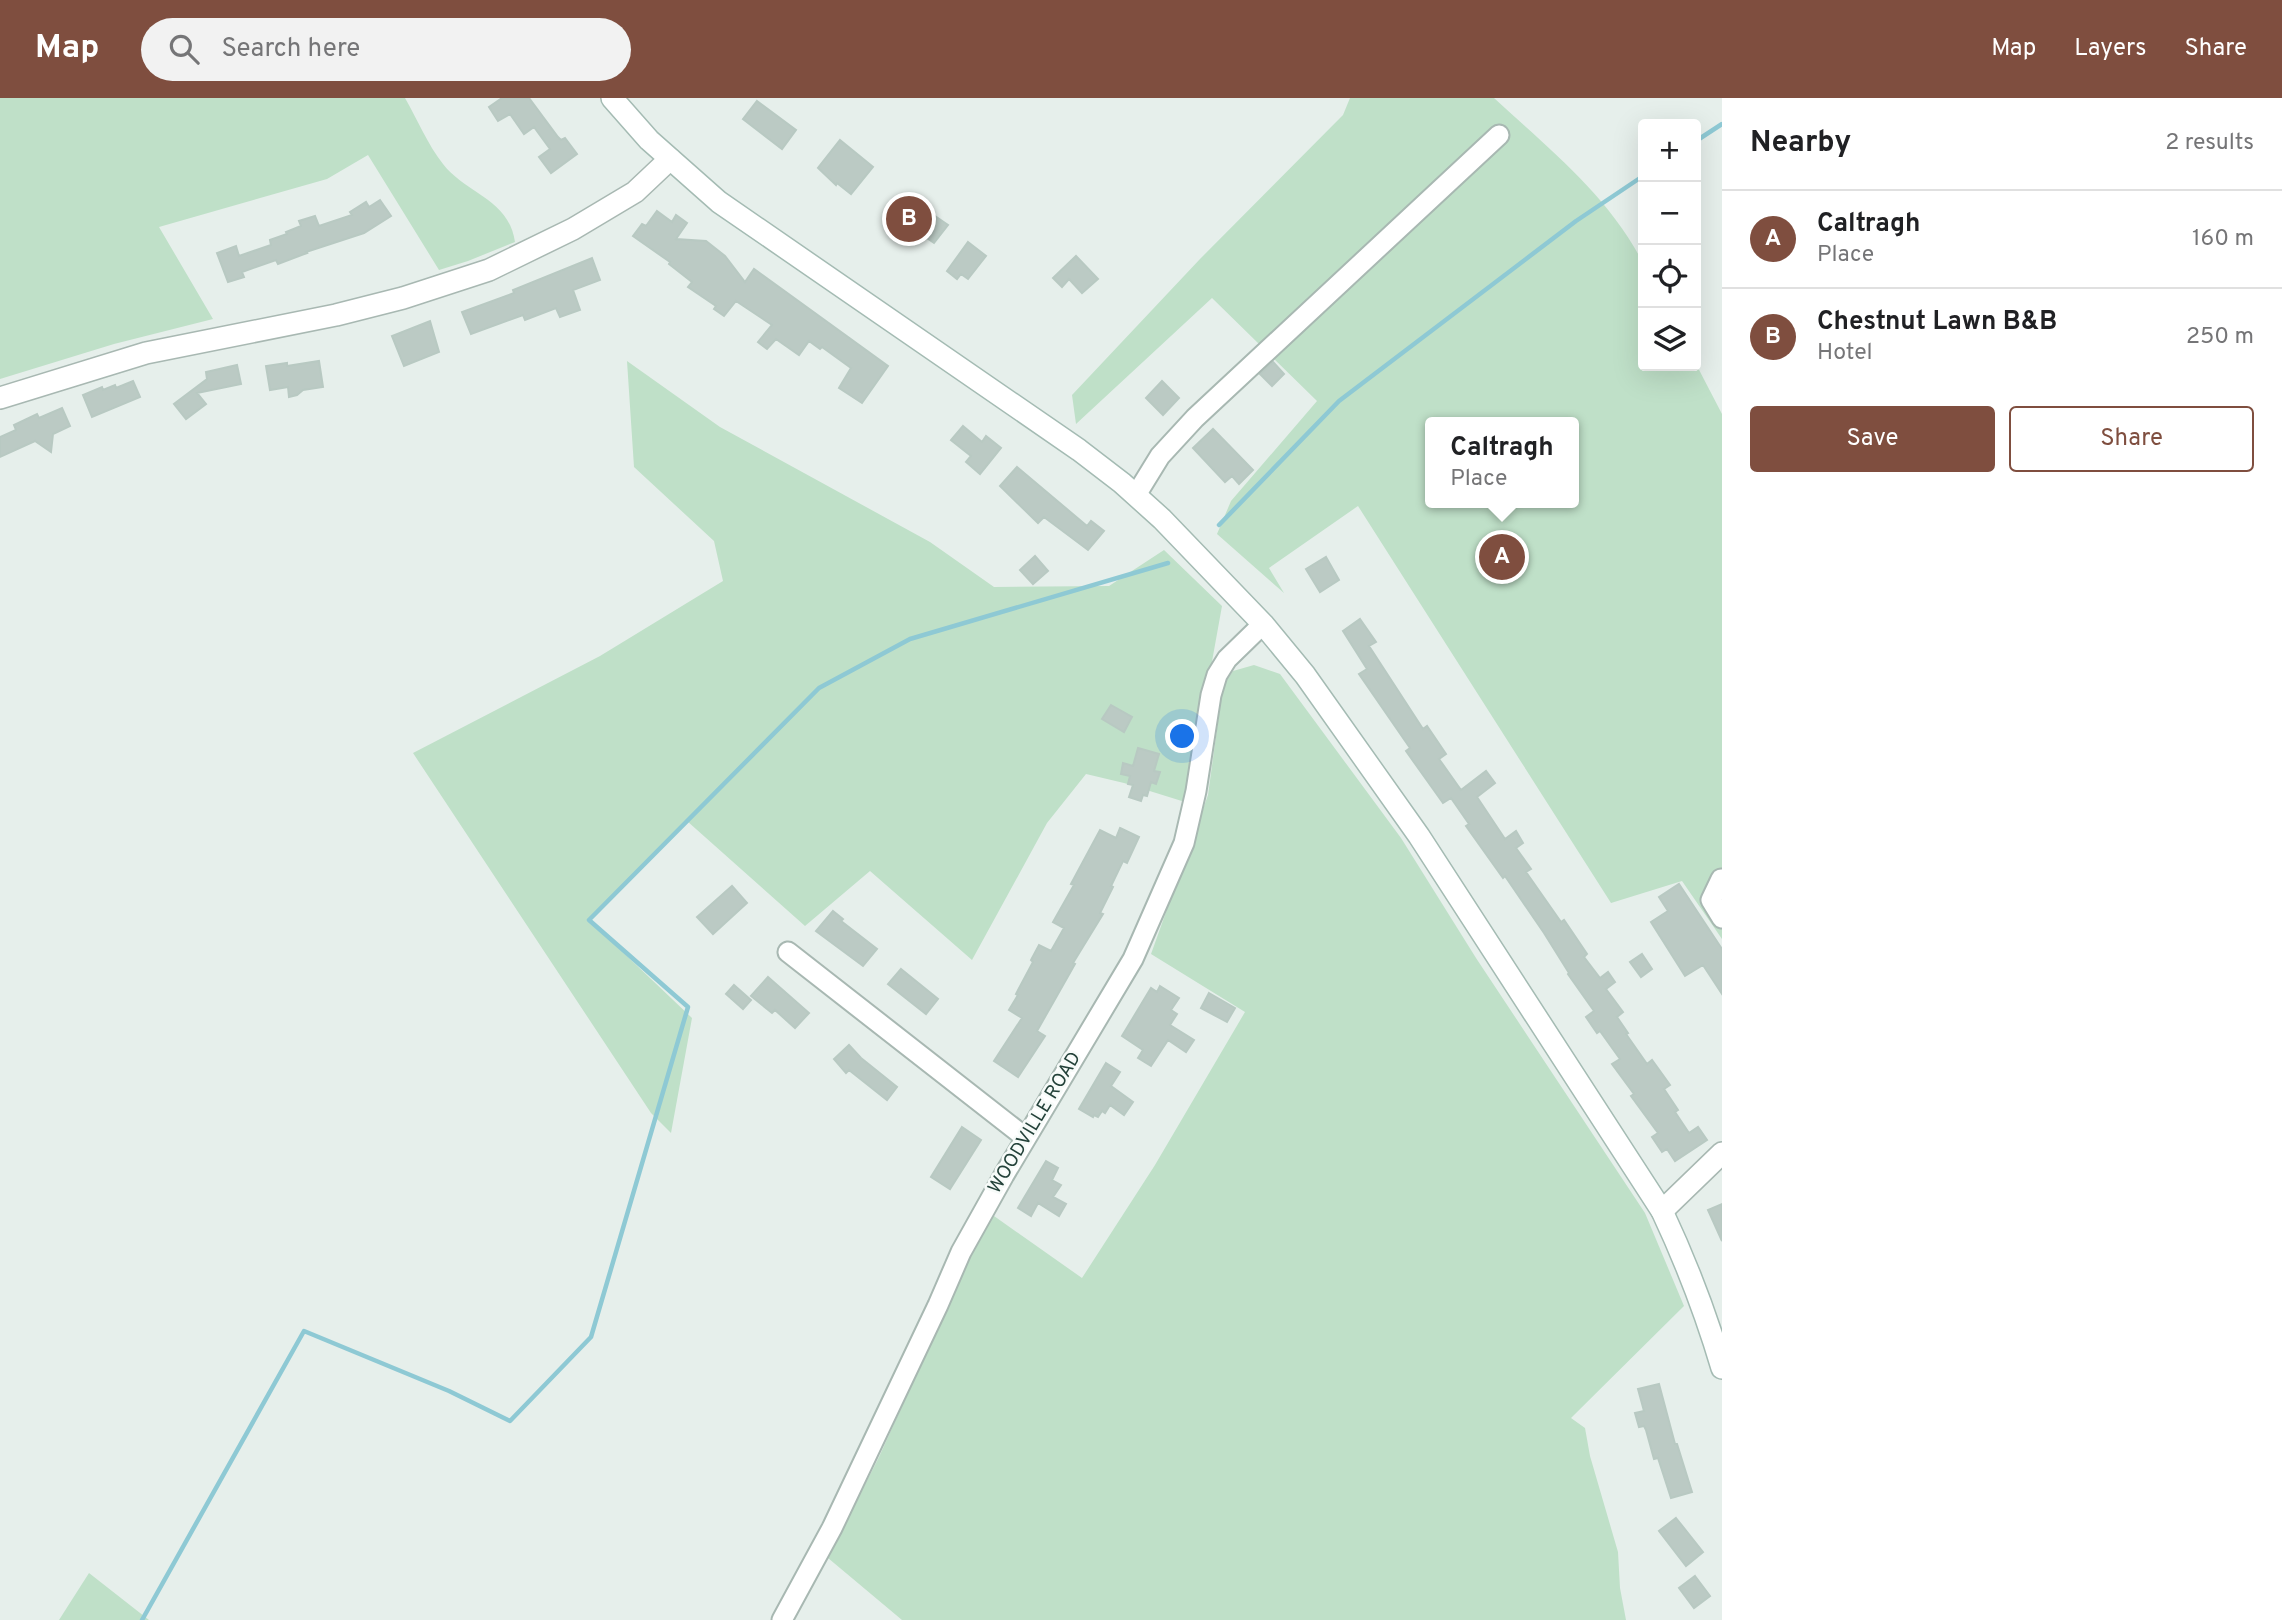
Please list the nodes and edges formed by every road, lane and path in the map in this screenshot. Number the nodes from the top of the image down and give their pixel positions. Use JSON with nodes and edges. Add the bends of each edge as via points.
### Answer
{"nodes":[{"id":1,"x":612,"y":98,"type":"edge"},
{"id":2,"x":1499,"y":135,"type":"dead end"},
{"id":3,"x":670,"y":159,"type":"junction"},
{"id":4,"x":0,"y":398,"type":"edge"},
{"id":5,"x":1136,"y":495,"type":"junction"},
{"id":6,"x":1264,"y":624,"type":"junction"},
{"id":7,"x":1721,"y":879,"type":"edge"},
{"id":8,"x":1722,"y":918,"type":"edge"},
{"id":9,"x":788,"y":952,"type":"dead end"},
{"id":10,"x":1026,"y":1138,"type":"junction"},
{"id":11,"x":1722,"y":1153,"type":"edge"},
{"id":12,"x":1662,"y":1211,"type":"junction"},
{"id":13,"x":1722,"y":1368,"type":"edge"},
{"id":14,"x":782,"y":1620,"type":"edge"}],
"edges":[{"from":1,"to":3,"type":"main road"},
{"from":2,"to":5,"type":"street","via":[[1195,418],[1160,456]]},
{"from":3,"to":4,"type":"main road","via":[[635,192],[489,270],[336,315],[146,353]]},
{"from":3,"to":5,"type":"main road","via":[[729,209],[1079,450]]},
{"from":5,"to":6,"type":"main road"},
{"from":6,"to":10,"type":"street","name":"WOODVILLE ROAD","via":[[1217,675],[1184,843],[1133,959]]},
{"from":6,"to":12,"type":"main road","via":[[1419,836]]},
{"from":7,"to":8,"type":"street","via":[[1711,900]]},
{"from":9,"to":10,"type":"street"},
{"from":10,"to":14,"type":"street","name":"WOODVILLE ROAD","via":[[961,1252],[832,1528]]},
{"from":11,"to":12,"type":"main road"},
{"from":12,"to":13,"type":"main road","via":[[1685,1260]]}]}
